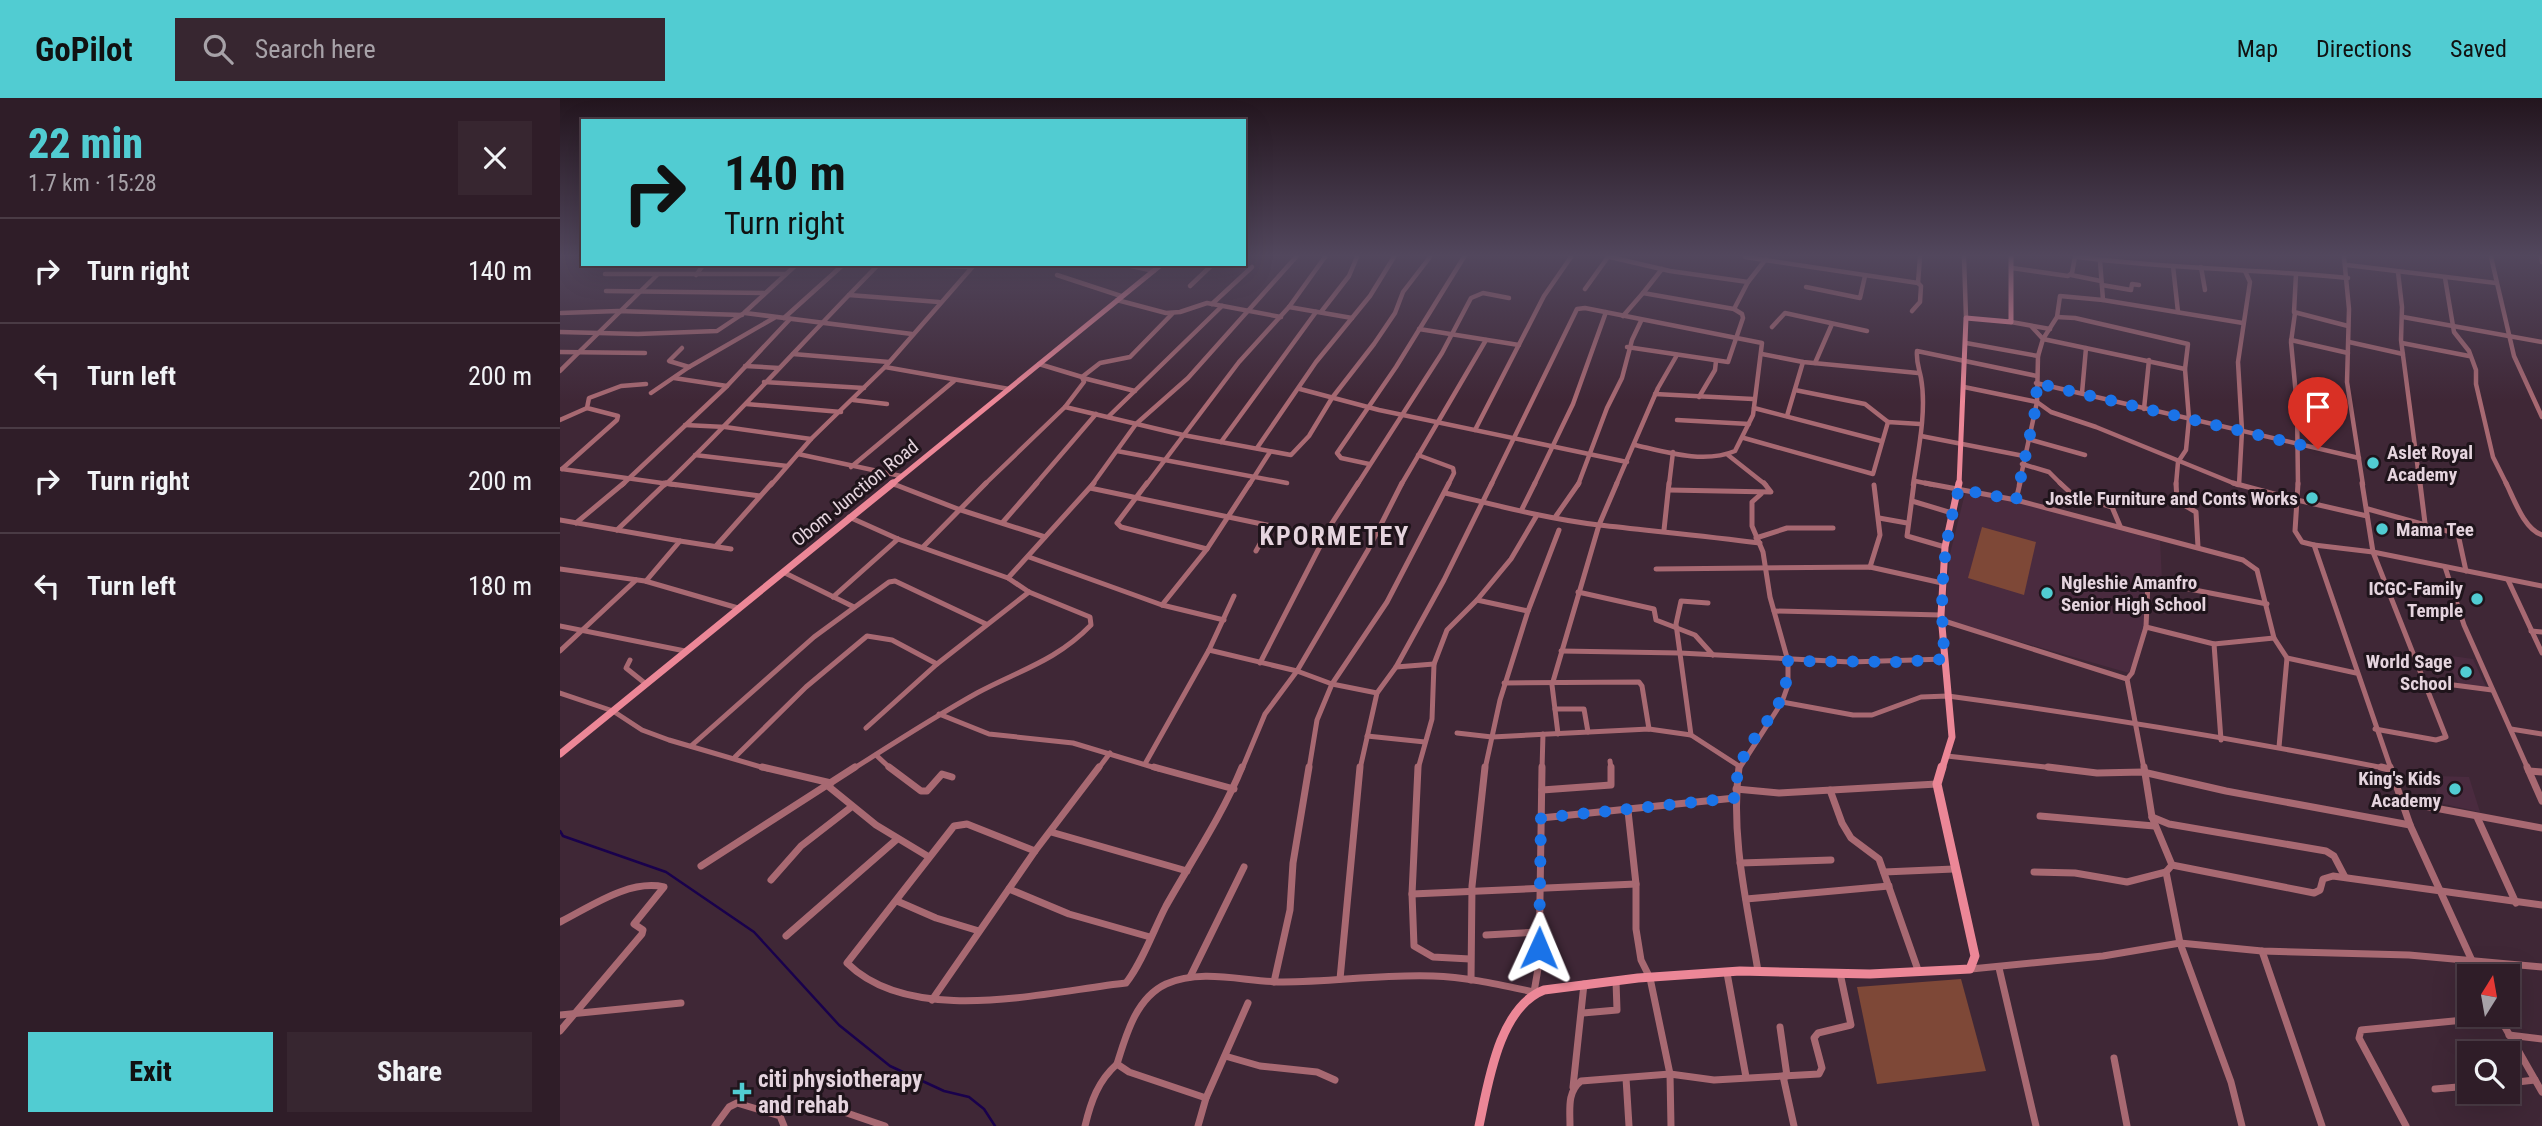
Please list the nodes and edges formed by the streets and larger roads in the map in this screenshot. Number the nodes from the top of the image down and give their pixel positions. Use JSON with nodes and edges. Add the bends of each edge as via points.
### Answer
{"nodes":[{"id":1,"x":624,"y":305,"type":"edge"},
{"id":2,"x":752,"y":305,"type":"edge"},
{"id":3,"x":802,"y":305,"type":"edge"},
{"id":4,"x":839,"y":305,"type":"edge"},
{"id":5,"x":936,"y":305,"type":"edge"},
{"id":6,"x":1111,"y":305,"type":"edge"},
{"id":7,"x":1144,"y":305,"type":"edge"},
{"id":8,"x":1195,"y":305,"type":"edge"},
{"id":9,"x":1217,"y":305,"type":"edge"},
{"id":10,"x":1255,"y":305,"type":"edge"},
{"id":11,"x":1325,"y":305,"type":"edge"},
{"id":12,"x":1363,"y":305,"type":"edge"},
{"id":13,"x":1398,"y":305,"type":"edge"},
{"id":14,"x":1434,"y":305,"type":"edge"},
{"id":15,"x":1467,"y":305,"type":"edge"},
{"id":16,"x":1540,"y":305,"type":"edge"},
{"id":17,"x":1633,"y":305,"type":"edge"},
{"id":18,"x":1711,"y":305,"type":"edge"},
{"id":19,"x":1736,"y":305,"type":"edge"},
{"id":20,"x":1917,"y":305,"type":"edge"},
{"id":21,"x":1966,"y":305,"type":"edge"},
{"id":22,"x":2011,"y":305,"type":"edge"},
{"id":23,"x":2058,"y":305,"type":"edge"},
{"id":24,"x":2134,"y":305,"type":"edge"},
{"id":25,"x":2177,"y":305,"type":"edge"},
{"id":26,"x":2246,"y":305,"type":"edge"},
{"id":27,"x":2293,"y":305,"type":"edge"},
{"id":28,"x":2347,"y":305,"type":"edge"},
{"id":29,"x":2402,"y":305,"type":"edge"},
{"id":30,"x":2449,"y":305,"type":"edge"},
{"id":31,"x":2502,"y":305,"type":"edge"},
{"id":32,"x":1222,"y":306,"type":"junction"},
{"id":33,"x":1289,"y":307,"type":"joint"},
{"id":34,"x":1734,"y":309,"type":"junction"},
{"id":35,"x":618,"y":311,"type":"junction"},
{"id":36,"x":1250,"y":311,"type":"junction"},
{"id":37,"x":1912,"y":311,"type":"dead end"},
{"id":38,"x":1319,"y":312,"type":"junction"},
{"id":39,"x":1605,"y":312,"type":"junction"},
{"id":40,"x":2178,"y":312,"type":"junction"},
{"id":41,"x":561,"y":313,"type":"edge"},
{"id":42,"x":1172,"y":313,"type":"junction"},
{"id":43,"x":2295,"y":313,"type":"junction"},
{"id":44,"x":743,"y":314,"type":"junction"},
{"id":45,"x":1623,"y":316,"type":"junction"},
{"id":46,"x":775,"y":317,"type":"junction"},
{"id":47,"x":1281,"y":317,"type":"junction"},
{"id":48,"x":2057,"y":317,"type":"junction"},
{"id":49,"x":2403,"y":317,"type":"junction"},
{"id":50,"x":1352,"y":318,"type":"junction"},
{"id":51,"x":1966,"y":318,"type":"junction"},
{"id":52,"x":787,"y":319,"type":"junction"},
{"id":53,"x":1641,"y":321,"type":"junction"},
{"id":54,"x":822,"y":323,"type":"junction"},
{"id":55,"x":2011,"y":323,"type":"junction"},
{"id":56,"x":2243,"y":323,"type":"junction"},
{"id":57,"x":1832,"y":324,"type":"junction"},
{"id":58,"x":2348,"y":326,"type":"junction"},
{"id":59,"x":1772,"y":327,"type":"dead end"},
{"id":60,"x":2032,"y":327,"type":"junction"},
{"id":61,"x":2453,"y":327,"type":"junction"},
{"id":62,"x":1419,"y":329,"type":"junction"},
{"id":63,"x":2050,"y":329,"type":"junction"},
{"id":64,"x":1867,"y":331,"type":"dead end"},
{"id":65,"x":560,"y":332,"type":"edge"},
{"id":66,"x":598,"y":332,"type":"junction"},
{"id":67,"x":912,"y":334,"type":"junction"},
{"id":68,"x":1450,"y":335,"type":"junction"},
{"id":69,"x":1738,"y":336,"type":"junction"},
{"id":70,"x":2510,"y":337,"type":"junction"},
{"id":71,"x":2043,"y":339,"type":"junction"},
{"id":72,"x":1486,"y":340,"type":"junction"},
{"id":73,"x":2291,"y":340,"type":"junction"},
{"id":74,"x":2349,"y":341,"type":"junction"},
{"id":75,"x":2542,"y":342,"type":"edge"},
{"id":76,"x":1966,"y":343,"type":"junction"},
{"id":77,"x":2402,"y":343,"type":"junction"},
{"id":78,"x":1520,"y":345,"type":"junction"},
{"id":79,"x":1627,"y":347,"type":"junction"},
{"id":80,"x":682,"y":348,"type":"dead end"},
{"id":81,"x":2086,"y":348,"type":"junction"},
{"id":82,"x":560,"y":352,"type":"edge"},
{"id":83,"x":578,"y":353,"type":"junction"},
{"id":84,"x":645,"y":353,"type":"dead end"},
{"id":85,"x":2348,"y":353,"type":"junction"},
{"id":86,"x":793,"y":354,"type":"junction"},
{"id":87,"x":1762,"y":354,"type":"junction"},
{"id":88,"x":2403,"y":354,"type":"junction"},
{"id":89,"x":1677,"y":355,"type":"junction"},
{"id":90,"x":2038,"y":356,"type":"junction"},
{"id":91,"x":2469,"y":356,"type":"junction"},
{"id":92,"x":1966,"y":360,"type":"junction"},
{"id":93,"x":2149,"y":360,"type":"junction"},
{"id":94,"x":1716,"y":361,"type":"junction"},
{"id":95,"x":889,"y":362,"type":"junction"},
{"id":96,"x":1803,"y":362,"type":"junction"},
{"id":97,"x":1815,"y":363,"type":"junction"},
{"id":98,"x":1039,"y":364,"type":"junction"},
{"id":99,"x":744,"y":366,"type":"junction"},
{"id":100,"x":689,"y":367,"type":"junction"},
{"id":101,"x":779,"y":368,"type":"junction"},
{"id":102,"x":885,"y":368,"type":"junction"},
{"id":103,"x":2185,"y":369,"type":"junction"},
{"id":104,"x":560,"y":371,"type":"edge"},
{"id":105,"x":1918,"y":373,"type":"junction"},
{"id":106,"x":2037,"y":376,"type":"junction"},
{"id":107,"x":673,"y":378,"type":"junction"},
{"id":108,"x":1082,"y":378,"type":"junction"},
{"id":109,"x":954,"y":381,"type":"junction"},
{"id":110,"x":764,"y":382,"type":"junction"},
{"id":111,"x":2036,"y":383,"type":"junction"},
{"id":112,"x":646,"y":384,"type":"dead end"},
{"id":113,"x":727,"y":386,"type":"junction"},
{"id":114,"x":1964,"y":387,"type":"junction"},
{"id":115,"x":864,"y":388,"type":"junction"},
{"id":116,"x":1009,"y":389,"type":"junction"},
{"id":117,"x":1300,"y":389,"type":"junction"},
{"id":118,"x":1795,"y":390,"type":"junction"},
{"id":119,"x":1135,"y":391,"type":"junction"},
{"id":120,"x":651,"y":393,"type":"dead end"},
{"id":121,"x":2082,"y":393,"type":"junction"},
{"id":122,"x":1655,"y":394,"type":"junction"},
{"id":123,"x":1699,"y":397,"type":"junction"},
{"id":124,"x":1332,"y":398,"type":"junction"},
{"id":125,"x":1754,"y":399,"type":"junction"},
{"id":126,"x":853,"y":400,"type":"junction"},
{"id":127,"x":2037,"y":402,"type":"junction"},
{"id":128,"x":746,"y":404,"type":"junction"},
{"id":129,"x":887,"y":404,"type":"dead end"},
{"id":130,"x":1065,"y":407,"type":"junction"},
{"id":131,"x":1367,"y":407,"type":"junction"},
{"id":132,"x":587,"y":408,"type":"junction"},
{"id":133,"x":1754,"y":408,"type":"junction"},
{"id":134,"x":2144,"y":409,"type":"junction"},
{"id":135,"x":841,"y":412,"type":"junction"},
{"id":136,"x":1096,"y":414,"type":"junction"},
{"id":137,"x":1402,"y":414,"type":"junction"},
{"id":138,"x":1787,"y":416,"type":"junction"},
{"id":139,"x":2542,"y":416,"type":"edge"},
{"id":140,"x":1108,"y":417,"type":"junction"},
{"id":141,"x":2189,"y":419,"type":"junction"},
{"id":142,"x":1677,"y":420,"type":"dead end"},
{"id":143,"x":560,"y":421,"type":"edge"},
{"id":144,"x":1437,"y":422,"type":"junction"},
{"id":145,"x":1888,"y":422,"type":"junction"},
{"id":146,"x":1136,"y":424,"type":"junction"},
{"id":147,"x":1749,"y":424,"type":"junction"},
{"id":148,"x":1920,"y":424,"type":"junction"},
{"id":149,"x":685,"y":425,"type":"junction"},
{"id":150,"x":724,"y":427,"type":"junction"},
{"id":151,"x":1475,"y":430,"type":"junction"},
{"id":152,"x":2242,"y":431,"type":"junction"},
{"id":153,"x":1183,"y":435,"type":"junction"},
{"id":154,"x":1922,"y":436,"type":"junction"},
{"id":155,"x":1514,"y":438,"type":"junction"},
{"id":156,"x":1744,"y":438,"type":"junction"},
{"id":157,"x":811,"y":439,"type":"junction"},
{"id":158,"x":2028,"y":439,"type":"junction"},
{"id":159,"x":1881,"y":441,"type":"junction"},
{"id":160,"x":1222,"y":442,"type":"junction"},
{"id":161,"x":2297,"y":444,"type":"junction"},
{"id":162,"x":1635,"y":445,"type":"junction"},
{"id":163,"x":1962,"y":445,"type":"junction"},
{"id":164,"x":1257,"y":447,"type":"junction"},
{"id":165,"x":1551,"y":447,"type":"junction"},
{"id":166,"x":1117,"y":452,"type":"junction"},
{"id":167,"x":1270,"y":452,"type":"junction"},
{"id":168,"x":1673,"y":452,"type":"junction"},
{"id":169,"x":798,"y":454,"type":"junction"},
{"id":170,"x":695,"y":455,"type":"junction"},
{"id":171,"x":1418,"y":455,"type":"junction"},
{"id":172,"x":1591,"y":455,"type":"junction"},
{"id":173,"x":1728,"y":455,"type":"junction"},
{"id":174,"x":2085,"y":455,"type":"dead end"},
{"id":175,"x":2024,"y":456,"type":"junction"},
{"id":176,"x":2359,"y":458,"type":"junction"},
{"id":177,"x":1165,"y":461,"type":"junction"},
{"id":178,"x":1627,"y":462,"type":"junction"},
{"id":179,"x":2178,"y":462,"type":"junction"},
{"id":180,"x":1369,"y":464,"type":"junction"},
{"id":181,"x":2022,"y":464,"type":"junction"},
{"id":182,"x":787,"y":466,"type":"junction"},
{"id":183,"x":851,"y":467,"type":"junction"},
{"id":184,"x":561,"y":470,"type":"edge"},
{"id":185,"x":901,"y":476,"type":"junction"},
{"id":186,"x":1253,"y":477,"type":"junction"},
{"id":187,"x":629,"y":480,"type":"junction"},
{"id":188,"x":1915,"y":481,"type":"junction"},
{"id":189,"x":667,"y":482,"type":"junction"},
{"id":190,"x":1287,"y":483,"type":"dead end"},
{"id":191,"x":891,"y":484,"type":"junction"},
{"id":192,"x":1874,"y":485,"type":"dead end"},
{"id":193,"x":2239,"y":485,"type":"junction"},
{"id":194,"x":1090,"y":488,"type":"junction"},
{"id":195,"x":1959,"y":489,"type":"junction"},
{"id":196,"x":1669,"y":490,"type":"junction"},
{"id":197,"x":1445,"y":493,"type":"junction"},
{"id":198,"x":1761,"y":494,"type":"junction"},
{"id":199,"x":760,"y":496,"type":"junction"},
{"id":200,"x":1136,"y":498,"type":"junction"},
{"id":201,"x":2016,"y":500,"type":"junction"},
{"id":202,"x":2297,"y":500,"type":"junction"},
{"id":203,"x":1484,"y":501,"type":"junction"},
{"id":204,"x":1912,"y":501,"type":"junction"},
{"id":205,"x":958,"y":509,"type":"junction"},
{"id":206,"x":1522,"y":509,"type":"junction"},
{"id":207,"x":2368,"y":509,"type":"junction"},
{"id":208,"x":1952,"y":513,"type":"junction"},
{"id":209,"x":1537,"y":515,"type":"junction"},
{"id":210,"x":1556,"y":516,"type":"junction"},
{"id":211,"x":2367,"y":516,"type":"junction"},
{"id":212,"x":849,"y":517,"type":"junction"},
{"id":213,"x":1229,"y":517,"type":"junction"},
{"id":214,"x":1879,"y":518,"type":"junction"},
{"id":215,"x":560,"y":520,"type":"edge"},
{"id":216,"x":1003,"y":522,"type":"junction"},
{"id":217,"x":576,"y":523,"type":"junction"},
{"id":218,"x":1907,"y":523,"type":"junction"},
{"id":219,"x":2425,"y":523,"type":"junction"},
{"id":220,"x":1599,"y":525,"type":"junction"},
{"id":221,"x":1270,"y":526,"type":"junction"},
{"id":222,"x":2120,"y":526,"type":"junction"},
{"id":223,"x":1833,"y":528,"type":"dead end"},
{"id":224,"x":617,"y":530,"type":"junction"},
{"id":225,"x":1559,"y":530,"type":"dead end"},
{"id":226,"x":1664,"y":530,"type":"junction"},
{"id":227,"x":2542,"y":535,"type":"edge"},
{"id":228,"x":1045,"y":537,"type":"junction"},
{"id":229,"x":1324,"y":537,"type":"junction"},
{"id":230,"x":898,"y":539,"type":"junction"},
{"id":231,"x":680,"y":541,"type":"junction"},
{"id":232,"x":1758,"y":541,"type":"junction"},
{"id":233,"x":2314,"y":545,"type":"junction"},
{"id":234,"x":716,"y":546,"type":"junction"},
{"id":235,"x":923,"y":547,"type":"junction"},
{"id":236,"x":1945,"y":547,"type":"junction"},
{"id":237,"x":2199,"y":547,"type":"junction"},
{"id":238,"x":731,"y":549,"type":"dead end"},
{"id":239,"x":1207,"y":550,"type":"junction"},
{"id":240,"x":1256,"y":551,"type":"dead end"},
{"id":241,"x":2373,"y":552,"type":"junction"},
{"id":242,"x":1029,"y":557,"type":"junction"},
{"id":243,"x":1870,"y":567,"type":"junction"},
{"id":244,"x":2445,"y":567,"type":"junction"},
{"id":245,"x":1764,"y":568,"type":"junction"},
{"id":246,"x":560,"y":569,"type":"edge"},
{"id":247,"x":1656,"y":569,"type":"dead end"},
{"id":248,"x":2466,"y":571,"type":"junction"},
{"id":249,"x":783,"y":572,"type":"junction"},
{"id":250,"x":1007,"y":578,"type":"junction"},
{"id":251,"x":636,"y":580,"type":"junction"},
{"id":252,"x":2508,"y":580,"type":"junction"},
{"id":253,"x":645,"y":581,"type":"junction"},
{"id":254,"x":1942,"y":583,"type":"junction"},
{"id":255,"x":2542,"y":586,"type":"edge"},
{"id":256,"x":1029,"y":592,"type":"junction"},
{"id":257,"x":1578,"y":593,"type":"junction"},
{"id":258,"x":1234,"y":596,"type":"dead end"},
{"id":259,"x":834,"y":597,"type":"junction"},
{"id":260,"x":1477,"y":600,"type":"junction"},
{"id":261,"x":1708,"y":603,"type":"dead end"},
{"id":262,"x":2266,"y":604,"type":"junction"},
{"id":263,"x":1162,"y":605,"type":"junction"},
{"id":264,"x":854,"y":607,"type":"junction"},
{"id":265,"x":738,"y":608,"type":"junction"},
{"id":266,"x":1528,"y":611,"type":"junction"},
{"id":267,"x":1774,"y":611,"type":"junction"},
{"id":268,"x":1941,"y":618,"type":"junction"},
{"id":269,"x":1224,"y":620,"type":"junction"},
{"id":270,"x":986,"y":624,"type":"junction"},
{"id":271,"x":1676,"y":624,"type":"junction"},
{"id":272,"x":560,"y":626,"type":"edge"},
{"id":273,"x":2146,"y":628,"type":"junction"},
{"id":274,"x":584,"y":630,"type":"junction"},
{"id":275,"x":2531,"y":631,"type":"junction"},
{"id":276,"x":2542,"y":632,"type":"edge"},
{"id":277,"x":2273,"y":638,"type":"junction"},
{"id":278,"x":2214,"y":644,"type":"junction"},
{"id":279,"x":1209,"y":650,"type":"junction"},
{"id":280,"x":1561,"y":650,"type":"junction"},
{"id":281,"x":685,"y":651,"type":"junction"},
{"id":282,"x":560,"y":652,"type":"edge"},
{"id":283,"x":1680,"y":653,"type":"junction"},
{"id":284,"x":2542,"y":653,"type":"edge"},
{"id":285,"x":1713,"y":655,"type":"junction"},
{"id":286,"x":2287,"y":658,"type":"junction"},
{"id":287,"x":1945,"y":659,"type":"junction"},
{"id":288,"x":630,"y":660,"type":"dead end"},
{"id":289,"x":1788,"y":661,"type":"junction"},
{"id":290,"x":1260,"y":663,"type":"junction"},
{"id":291,"x":937,"y":664,"type":"junction"},
{"id":292,"x":1434,"y":664,"type":"junction"},
{"id":293,"x":1396,"y":667,"type":"junction"},
{"id":294,"x":1297,"y":671,"type":"junction"},
{"id":295,"x":2356,"y":673,"type":"junction"},
{"id":296,"x":2127,"y":679,"type":"junction"},
{"id":297,"x":2423,"y":681,"type":"junction"},
{"id":298,"x":1504,"y":683,"type":"junction"},
{"id":299,"x":646,"y":684,"type":"junction"},
{"id":300,"x":1332,"y":684,"type":"junction"},
{"id":301,"x":1552,"y":685,"type":"junction"},
{"id":302,"x":2492,"y":690,"type":"junction"},
{"id":303,"x":560,"y":693,"type":"edge"},
{"id":304,"x":1377,"y":693,"type":"junction"},
{"id":305,"x":1948,"y":696,"type":"junction"},
{"id":306,"x":1782,"y":702,"type":"junction"},
{"id":307,"x":1555,"y":709,"type":"junction"},
{"id":308,"x":613,"y":711,"type":"junction"},
{"id":309,"x":939,"y":714,"type":"junction"},
{"id":310,"x":2137,"y":722,"type":"junction"},
{"id":311,"x":866,"y":728,"type":"dead end"},
{"id":312,"x":1649,"y":729,"type":"junction"},
{"id":313,"x":2375,"y":729,"type":"junction"},
{"id":314,"x":2511,"y":729,"type":"junction"},
{"id":315,"x":1588,"y":732,"type":"junction"},
{"id":316,"x":1457,"y":733,"type":"dead end"},
{"id":317,"x":1544,"y":734,"type":"junction"},
{"id":318,"x":1558,"y":734,"type":"junction"},
{"id":319,"x":2542,"y":734,"type":"edge"},
{"id":320,"x":1691,"y":735,"type":"junction"},
{"id":321,"x":1367,"y":736,"type":"junction"},
{"id":322,"x":1492,"y":737,"type":"junction"},
{"id":323,"x":2221,"y":740,"type":"junction"},
{"id":324,"x":1425,"y":742,"type":"junction"},
{"id":325,"x":691,"y":746,"type":"junction"},
{"id":326,"x":2278,"y":747,"type":"junction"},
{"id":327,"x":1110,"y":753,"type":"junction"},
{"id":328,"x":876,"y":755,"type":"junction"},
{"id":329,"x":560,"y":756,"type":"edge"},
{"id":330,"x":1947,"y":756,"type":"junction"},
{"id":331,"x":735,"y":757,"type":"junction"},
{"id":332,"x":1610,"y":761,"type":"dead end"},
{"id":333,"x":1145,"y":764,"type":"junction"},
{"id":334,"x":1739,"y":766,"type":"junction"},
{"id":335,"x":2389,"y":769,"type":"junction"},
{"id":336,"x":2529,"y":771,"type":"junction"},
{"id":337,"x":2143,"y":772,"type":"junction"},
{"id":338,"x":2542,"y":772,"type":"edge"},
{"id":339,"x":952,"y":777,"type":"dead end"},
{"id":340,"x":1937,"y":784,"type":"junction"},
{"id":341,"x":830,"y":785,"type":"junction"},
{"id":342,"x":1234,"y":789,"type":"junction"},
{"id":343,"x":1737,"y":789,"type":"junction"},
{"id":344,"x":1542,"y":790,"type":"junction"},
{"id":345,"x":1830,"y":790,"type":"junction"},
{"id":346,"x":1735,"y":798,"type":"junction"},
{"id":347,"x":2542,"y":801,"type":"edge"},
{"id":348,"x":2403,"y":802,"type":"junction"},
{"id":349,"x":850,"y":808,"type":"junction"},
{"id":350,"x":1628,"y":811,"type":"junction"},
{"id":351,"x":2040,"y":816,"type":"dead end"},
{"id":352,"x":2152,"y":817,"type":"junction"},
{"id":353,"x":2477,"y":817,"type":"junction"},
{"id":354,"x":1541,"y":818,"type":"junction"},
{"id":355,"x":2410,"y":825,"type":"junction"},
{"id":356,"x":2154,"y":826,"type":"junction"},
{"id":357,"x":2542,"y":828,"type":"edge"},
{"id":358,"x":1051,"y":832,"type":"junction"},
{"id":359,"x":896,"y":840,"type":"junction"},
{"id":360,"x":1035,"y":851,"type":"junction"},
{"id":361,"x":929,"y":857,"type":"junction"},
{"id":362,"x":1831,"y":860,"type":"dead end"},
{"id":363,"x":1740,"y":863,"type":"junction"},
{"id":364,"x":2172,"y":865,"type":"junction"},
{"id":365,"x":701,"y":866,"type":"dead end"},
{"id":366,"x":1244,"y":867,"type":"dead end"},
{"id":367,"x":1954,"y":869,"type":"junction"},
{"id":368,"x":1186,"y":871,"type":"junction"},
{"id":369,"x":1884,"y":872,"type":"junction"},
{"id":370,"x":2034,"y":872,"type":"dead end"},
{"id":371,"x":2166,"y":872,"type":"junction"},
{"id":372,"x":2345,"y":877,"type":"junction"},
{"id":373,"x":771,"y":880,"type":"dead end"},
{"id":374,"x":1636,"y":884,"type":"junction"},
{"id":375,"x":1889,"y":886,"type":"junction"},
{"id":376,"x":1009,"y":889,"type":"junction"},
{"id":377,"x":1540,"y":890,"type":"junction"},
{"id":378,"x":1473,"y":893,"type":"junction"},
{"id":379,"x":2439,"y":893,"type":"junction"},
{"id":380,"x":1412,"y":894,"type":"junction"},
{"id":381,"x":1746,"y":900,"type":"junction"},
{"id":382,"x":897,"y":901,"type":"junction"},
{"id":383,"x":2516,"y":903,"type":"junction"},
{"id":384,"x":2542,"y":905,"type":"edge"},
{"id":385,"x":560,"y":922,"type":"edge"},
{"id":386,"x":979,"y":931,"type":"junction"},
{"id":387,"x":1539,"y":932,"type":"junction"},
{"id":388,"x":1486,"y":934,"type":"dead end"},
{"id":389,"x":786,"y":936,"type":"dead end"},
{"id":390,"x":1150,"y":937,"type":"junction"},
{"id":391,"x":2180,"y":943,"type":"junction"},
{"id":392,"x":2262,"y":951,"type":"junction"},
{"id":393,"x":1471,"y":959,"type":"junction"},
{"id":394,"x":2472,"y":960,"type":"junction"},
{"id":395,"x":2474,"y":964,"type":"edge"},
{"id":396,"x":2542,"y":967,"type":"edge"},
{"id":397,"x":1998,"y":968,"type":"junction"},
{"id":398,"x":1970,"y":969,"type":"junction"},
{"id":399,"x":1917,"y":970,"type":"junction"},
{"id":400,"x":1758,"y":971,"type":"junction"},
{"id":401,"x":1727,"y":973,"type":"junction"},
{"id":402,"x":1840,"y":973,"type":"junction"},
{"id":403,"x":1190,"y":976,"type":"junction"},
{"id":404,"x":1650,"y":978,"type":"junction"},
{"id":405,"x":1340,"y":979,"type":"junction"},
{"id":406,"x":1471,"y":980,"type":"junction"},
{"id":407,"x":1616,"y":981,"type":"junction"},
{"id":408,"x":1275,"y":982,"type":"junction"},
{"id":409,"x":1584,"y":984,"type":"junction"},
{"id":410,"x":1534,"y":992,"type":"junction"},
{"id":411,"x":932,"y":1000,"type":"junction"},
{"id":412,"x":681,"y":1003,"type":"dead end"},
{"id":413,"x":1248,"y":1003,"type":"dead end"},
{"id":414,"x":574,"y":1013,"type":"junction"},
{"id":415,"x":1583,"y":1013,"type":"junction"},
{"id":416,"x":560,"y":1015,"type":"edge"},
{"id":417,"x":2457,"y":1021,"type":"edge"},
{"id":418,"x":1780,"y":1027,"type":"dead end"},
{"id":419,"x":2504,"y":1027,"type":"edge"},
{"id":420,"x":560,"y":1031,"type":"edge"},
{"id":421,"x":2509,"y":1035,"type":"junction"},
{"id":422,"x":2542,"y":1039,"type":"edge"},
{"id":423,"x":1225,"y":1056,"type":"junction"},
{"id":424,"x":2114,"y":1058,"type":"dead end"},
{"id":425,"x":1117,"y":1064,"type":"junction"},
{"id":426,"x":1670,"y":1074,"type":"junction"},
{"id":427,"x":1785,"y":1076,"type":"junction"},
{"id":428,"x":1746,"y":1077,"type":"junction"},
{"id":429,"x":1626,"y":1078,"type":"junction"},
{"id":430,"x":1335,"y":1080,"type":"dead end"},
{"id":431,"x":2535,"y":1080,"type":"junction"},
{"id":432,"x":2520,"y":1082,"type":"edge"},
{"id":433,"x":1573,"y":1087,"type":"junction"},
{"id":434,"x":2457,"y":1087,"type":"edge"},
{"id":435,"x":2435,"y":1089,"type":"dead end"},
{"id":436,"x":2542,"y":1092,"type":"edge"},
{"id":437,"x":1206,"y":1098,"type":"junction"},
{"id":438,"x":835,"y":1109,"type":"dead end"},
{"id":439,"x":715,"y":1126,"type":"edge"},
{"id":440,"x":784,"y":1126,"type":"edge"},
{"id":441,"x":885,"y":1126,"type":"edge"},
{"id":442,"x":1085,"y":1126,"type":"edge"},
{"id":443,"x":1198,"y":1126,"type":"edge"},
{"id":444,"x":1478,"y":1126,"type":"edge"},
{"id":445,"x":1570,"y":1126,"type":"edge"},
{"id":446,"x":1629,"y":1126,"type":"edge"},
{"id":447,"x":1671,"y":1126,"type":"edge"},
{"id":448,"x":1794,"y":1126,"type":"edge"},
{"id":449,"x":2036,"y":1126,"type":"edge"},
{"id":450,"x":2127,"y":1126,"type":"edge"},
{"id":451,"x":2242,"y":1126,"type":"edge"},
{"id":452,"x":2322,"y":1126,"type":"edge"},
{"id":453,"x":2406,"y":1126,"type":"edge"}],
"edges":[{"from":1,"to":35,"type":"street"},
{"from":2,"to":44,"type":"street"},
{"from":3,"to":52,"type":"street"},
{"from":4,"to":54,"type":"street"},
{"from":5,"to":67,"type":"street"},
{"from":6,"to":98,"type":"street","name":"Obom Junction Road"},
{"from":7,"to":42,"type":"street"},
{"from":8,"to":42,"type":"street"},
{"from":9,"to":32,"type":"street"},
{"from":10,"to":36,"type":"street"},
{"from":11,"to":38,"type":"street"},
{"from":12,"to":50,"type":"street"},
{"from":13,"to":124,"type":"street"},
{"from":14,"to":62,"type":"street"},
{"from":15,"to":68,"type":"street"},
{"from":16,"to":78,"type":"street"},
{"from":17,"to":45,"type":"street"},
{"from":18,"to":34,"type":"street"},
{"from":19,"to":34,"type":"street"},
{"from":20,"to":37,"type":"street"},
{"from":21,"to":51,"type":"street"},
{"from":22,"to":55,"type":"street"},
{"from":23,"to":48,"type":"street"},
{"from":24,"to":40,"type":"street"},
{"from":25,"to":40,"type":"street"},
{"from":26,"to":56,"type":"street"},
{"from":27,"to":43,"type":"street"},
{"from":28,"to":58,"type":"street"},
{"from":29,"to":49,"type":"street"},
{"from":30,"to":61,"type":"street"},
{"from":31,"to":70,"type":"street"},
{"from":32,"to":36,"type":"street"},
{"from":32,"to":119,"type":"street"},
{"from":33,"to":38,"type":"street"},
{"from":33,"to":47,"type":"street"},
{"from":34,"to":69,"type":"street","via":[[1743,318]]},
{"from":35,"to":41,"type":"street"},
{"from":35,"to":44,"type":"street"},
{"from":35,"to":66,"type":"street"},
{"from":36,"to":47,"type":"street"},
{"from":36,"to":146,"type":"street","via":[[1188,378]]},
{"from":38,"to":50,"type":"street"},
{"from":38,"to":160,"type":"street"},
{"from":39,"to":45,"type":"street"},
{"from":39,"to":155,"type":"street","via":[[1577,309]]},
{"from":39,"to":165,"type":"street","via":[[1573,404]]},
{"from":40,"to":56,"type":"street"},
{"from":42,"to":108,"type":"street","via":[[1130,357],[1100,363]]},
{"from":43,"to":58,"type":"street"},
{"from":43,"to":73,"type":"street"},
{"from":44,"to":46,"type":"street"},
{"from":44,"to":66,"type":"street","via":[[717,331]]},
{"from":45,"to":53,"type":"street"},
{"from":46,"to":52,"type":"street"},
{"from":46,"to":100,"type":"street"},
{"from":47,"to":153,"type":"street","via":[[1239,362]]},
{"from":48,"to":63,"type":"street"},
{"from":48,"to":103,"type":"street","via":[[2185,342]]},
{"from":49,"to":61,"type":"street"},
{"from":49,"to":77,"type":"street"},
{"from":50,"to":117,"type":"street","via":[[1315,362]]},
{"from":51,"to":55,"type":"street"},
{"from":51,"to":76,"type":"street"},
{"from":52,"to":54,"type":"street"},
{"from":52,"to":99,"type":"street"},
{"from":53,"to":69,"type":"street"},
{"from":53,"to":79,"type":"street"},
{"from":54,"to":67,"type":"street"},
{"from":54,"to":86,"type":"street"},
{"from":55,"to":60,"type":"street"},
{"from":56,"to":152,"type":"street","via":[[2238,362]]},
{"from":57,"to":59,"type":"street","via":[[1783,313]]},
{"from":57,"to":64,"type":"street"},
{"from":57,"to":97,"type":"street"},
{"from":58,"to":74,"type":"street"},
{"from":60,"to":63,"type":"street"},
{"from":60,"to":71,"type":"street"},
{"from":61,"to":70,"type":"street"},
{"from":61,"to":91,"type":"street"},
{"from":62,"to":68,"type":"street"},
{"from":62,"to":131,"type":"street"},
{"from":63,"to":71,"type":"street"},
{"from":65,"to":66,"type":"street"},
{"from":66,"to":83,"type":"street"},
{"from":67,"to":95,"type":"street"},
{"from":68,"to":72,"type":"street"},
{"from":68,"to":137,"type":"street"},
{"from":69,"to":87,"type":"street","via":[[1762,342]]},
{"from":69,"to":94,"type":"street","via":[[1730,360]]},
{"from":70,"to":75,"type":"street"},
{"from":70,"to":139,"type":"street","via":[[2515,360]]},
{"from":71,"to":81,"type":"street"},
{"from":71,"to":90,"type":"street"},
{"from":72,"to":78,"type":"street"},
{"from":72,"to":144,"type":"street"},
{"from":73,"to":85,"type":"street"},
{"from":73,"to":161,"type":"street"},
{"from":74,"to":85,"type":"street"},
{"from":74,"to":88,"type":"street"},
{"from":76,"to":90,"type":"street"},
{"from":76,"to":92,"type":"street"},
{"from":77,"to":88,"type":"street"},
{"from":77,"to":91,"type":"street"},
{"from":78,"to":151,"type":"street"},
{"from":79,"to":89,"type":"street"},
{"from":79,"to":172,"type":"street","via":[[1623,372]]},
{"from":80,"to":100,"type":"street","via":[[669,362]]},
{"from":81,"to":93,"type":"street"},
{"from":81,"to":121,"type":"street"},
{"from":82,"to":83,"type":"street"},
{"from":83,"to":84,"type":"street"},
{"from":83,"to":104,"type":"street"},
{"from":85,"to":176,"type":"street","via":[[2347,382]]},
{"from":86,"to":95,"type":"street"},
{"from":86,"to":101,"type":"street"},
{"from":87,"to":96,"type":"street"},
{"from":87,"to":125,"type":"street"},
{"from":88,"to":219,"type":"street"},
{"from":89,"to":94,"type":"street"},
{"from":89,"to":122,"type":"street"},
{"from":90,"to":106,"type":"street"},
{"from":91,"to":227,"type":"street","via":[[2476,370],[2493,457],[2523,516]]},
{"from":92,"to":105,"type":"street","via":[[1920,350],[1916,354]]},
{"from":92,"to":106,"type":"street"},
{"from":92,"to":114,"type":"street"},
{"from":93,"to":103,"type":"street"},
{"from":93,"to":134,"type":"street"},
{"from":94,"to":123,"type":"street"},
{"from":95,"to":102,"type":"street"},
{"from":96,"to":97,"type":"street"},
{"from":96,"to":118,"type":"street"},
{"from":97,"to":105,"type":"street"},
{"from":98,"to":108,"type":"street"},
{"from":98,"to":116,"type":"street","name":"Obom Junction Road"},
{"from":99,"to":101,"type":"street"},
{"from":99,"to":113,"type":"street"},
{"from":100,"to":107,"type":"street"},
{"from":101,"to":110,"type":"street"},
{"from":102,"to":109,"type":"street"},
{"from":102,"to":115,"type":"street"},
{"from":103,"to":141,"type":"street"},
{"from":105,"to":148,"type":"street"},
{"from":106,"to":111,"type":"street"},
{"from":107,"to":113,"type":"street"},
{"from":107,"to":120,"type":"street"},
{"from":108,"to":119,"type":"street"},
{"from":108,"to":130,"type":"street","via":[[1084,382]]},
{"from":109,"to":116,"type":"street"},
{"from":109,"to":183,"type":"street"},
{"from":110,"to":115,"type":"street"},
{"from":110,"to":128,"type":"street"},
{"from":111,"to":121,"type":"street"},
{"from":111,"to":127,"type":"street"},
{"from":112,"to":132,"type":"street","via":[[621,386],[593,396]]},
{"from":113,"to":149,"type":"street"},
{"from":114,"to":127,"type":"street"},
{"from":114,"to":163,"type":"street"},
{"from":115,"to":126,"type":"street"},
{"from":116,"to":185,"type":"street","name":"Obom Junction Road"},
{"from":117,"to":124,"type":"street"},
{"from":117,"to":164,"type":"street"},
{"from":118,"to":138,"type":"street"},
{"from":118,"to":145,"type":"street","via":[[1865,404]]},
{"from":119,"to":140,"type":"street"},
{"from":121,"to":134,"type":"street"},
{"from":122,"to":123,"type":"street"},
{"from":122,"to":162,"type":"street"},
{"from":123,"to":125,"type":"street"},
{"from":124,"to":131,"type":"street"},
{"from":124,"to":167,"type":"street","via":[[1295,453]]},
{"from":125,"to":133,"type":"street"},
{"from":126,"to":129,"type":"street"},
{"from":126,"to":135,"type":"street"},
{"from":127,"to":158,"type":"street"},
{"from":127,"to":179,"type":"street","via":[[2051,412]]},
{"from":128,"to":135,"type":"street"},
{"from":128,"to":150,"type":"street"},
{"from":130,"to":136,"type":"street"},
{"from":130,"to":205,"type":"street"},
{"from":131,"to":137,"type":"street"},
{"from":131,"to":180,"type":"street","via":[[1337,453]]},
{"from":132,"to":143,"type":"street"},
{"from":132,"to":184,"type":"street","via":[[618,416],[617,420]]},
{"from":133,"to":138,"type":"street"},
{"from":133,"to":147,"type":"street"},
{"from":134,"to":141,"type":"street"},
{"from":135,"to":157,"type":"street"},
{"from":136,"to":140,"type":"street"},
{"from":136,"to":216,"type":"street"},
{"from":137,"to":144,"type":"street"},
{"from":137,"to":180,"type":"street"},
{"from":138,"to":159,"type":"street"},
{"from":140,"to":146,"type":"street"},
{"from":141,"to":152,"type":"street"},
{"from":141,"to":179,"type":"street","via":[[2186,450]]},
{"from":142,"to":147,"type":"street"},
{"from":144,"to":151,"type":"street"},
{"from":144,"to":171,"type":"street"},
{"from":145,"to":148,"type":"street"},
{"from":145,"to":159,"type":"street"},
{"from":146,"to":153,"type":"street"},
{"from":146,"to":166,"type":"street"},
{"from":147,"to":156,"type":"street"},
{"from":148,"to":154,"type":"street"},
{"from":149,"to":150,"type":"street"},
{"from":149,"to":187,"type":"street"},
{"from":150,"to":157,"type":"street"},
{"from":150,"to":170,"type":"street"},
{"from":151,"to":155,"type":"street"},
{"from":152,"to":161,"type":"street"},
{"from":152,"to":193,"type":"street"},
{"from":153,"to":160,"type":"street"},
{"from":153,"to":177,"type":"street"},
{"from":154,"to":163,"type":"street"},
{"from":154,"to":188,"type":"street"},
{"from":155,"to":165,"type":"street"},
{"from":155,"to":203,"type":"street"},
{"from":156,"to":159,"type":"street","via":[[1873,474]]},
{"from":156,"to":173,"type":"street"},
{"from":157,"to":169,"type":"street"},
{"from":158,"to":174,"type":"street"},
{"from":158,"to":175,"type":"street"},
{"from":160,"to":164,"type":"street"},
{"from":161,"to":176,"type":"street"},
{"from":161,"to":202,"type":"street"},
{"from":162,"to":168,"type":"street"},
{"from":162,"to":178,"type":"street"},
{"from":163,"to":175,"type":"street"},
{"from":163,"to":195,"type":"street"},
{"from":164,"to":167,"type":"street"},
{"from":165,"to":172,"type":"street"},
{"from":165,"to":206,"type":"street"},
{"from":166,"to":177,"type":"street"},
{"from":166,"to":194,"type":"street"},
{"from":167,"to":186,"type":"street"},
{"from":168,"to":173,"type":"street"},
{"from":168,"to":196,"type":"street"},
{"from":169,"to":182,"type":"street"},
{"from":169,"to":183,"type":"street"},
{"from":170,"to":182,"type":"street"},
{"from":170,"to":189,"type":"street"},
{"from":171,"to":197,"type":"street","via":[[1452,468]]},
{"from":171,"to":294,"type":"street"},
{"from":172,"to":178,"type":"street"},
{"from":172,"to":210,"type":"street","via":[[1573,495]]},
{"from":173,"to":198,"type":"street","via":[[1772,489]]},
{"from":175,"to":181,"type":"street"},
{"from":176,"to":207,"type":"street"},
{"from":177,"to":186,"type":"street"},
{"from":177,"to":200,"type":"street"},
{"from":178,"to":220,"type":"street"},
{"from":179,"to":193,"type":"street"},
{"from":179,"to":237,"type":"street","via":[[2175,496],[2196,512]]},
{"from":180,"to":229,"type":"street"},
{"from":181,"to":201,"type":"street"},
{"from":181,"to":222,"type":"street","via":[[2049,472],[2073,495],[2112,507]]},
{"from":182,"to":199,"type":"street"},
{"from":183,"to":185,"type":"street"},
{"from":184,"to":187,"type":"street"},
{"from":185,"to":191,"type":"street","name":"Obom Junction Road"},
{"from":186,"to":190,"type":"street"},
{"from":186,"to":213,"type":"street"},
{"from":187,"to":189,"type":"street"},
{"from":187,"to":217,"type":"street"},
{"from":188,"to":195,"type":"street"},
{"from":188,"to":204,"type":"street"},
{"from":189,"to":199,"type":"street"},
{"from":189,"to":224,"type":"street"},
{"from":191,"to":205,"type":"street"},
{"from":191,"to":212,"type":"street","name":"Obom Junction Road"},
{"from":192,"to":214,"type":"street"},
{"from":193,"to":202,"type":"street"},
{"from":194,"to":200,"type":"street"},
{"from":194,"to":228,"type":"street"},
{"from":195,"to":201,"type":"street"},
{"from":195,"to":208,"type":"street"},
{"from":196,"to":198,"type":"street"},
{"from":196,"to":226,"type":"street"},
{"from":197,"to":203,"type":"street"},
{"from":197,"to":300,"type":"street","via":[[1387,602]]},
{"from":198,"to":232,"type":"street","via":[[1752,502],[1752,526]]},
{"from":199,"to":234,"type":"street"},
{"from":200,"to":213,"type":"street"},
{"from":200,"to":239,"type":"street","via":[[1118,525]]},
{"from":201,"to":222,"type":"street"},
{"from":202,"to":211,"type":"street"},
{"from":202,"to":233,"type":"street","via":[[2295,531],[2302,542]]},
{"from":203,"to":206,"type":"street"},
{"from":203,"to":293,"type":"street"},
{"from":204,"to":208,"type":"street"},
{"from":204,"to":218,"type":"street"},
{"from":205,"to":216,"type":"street"},
{"from":205,"to":235,"type":"street"},
{"from":206,"to":209,"type":"street"},
{"from":207,"to":211,"type":"street"},
{"from":207,"to":219,"type":"street"},
{"from":208,"to":236,"type":"street"},
{"from":209,"to":210,"type":"street"},
{"from":209,"to":260,"type":"street","via":[[1511,559]]},
{"from":210,"to":220,"type":"street"},
{"from":211,"to":241,"type":"street"},
{"from":212,"to":230,"type":"street"},
{"from":212,"to":249,"type":"street","name":"Obom Junction Road"},
{"from":213,"to":221,"type":"street"},
{"from":213,"to":239,"type":"street"},
{"from":214,"to":218,"type":"street"},
{"from":214,"to":243,"type":"street","via":[[1882,538]]},
{"from":215,"to":217,"type":"street"},
{"from":216,"to":228,"type":"street"},
{"from":217,"to":224,"type":"street"},
{"from":218,"to":236,"type":"street","via":[[1907,536]]},
{"from":219,"to":248,"type":"street","via":[[2458,534]]},
{"from":220,"to":226,"type":"street"},
{"from":220,"to":257,"type":"street"},
{"from":221,"to":229,"type":"street"},
{"from":221,"to":240,"type":"street"},
{"from":222,"to":237,"type":"street"},
{"from":223,"to":232,"type":"street","via":[[1787,528]]},
{"from":224,"to":231,"type":"street"},
{"from":225,"to":266,"type":"street"},
{"from":226,"to":232,"type":"street"},
{"from":228,"to":242,"type":"street"},
{"from":229,"to":290,"type":"street"},
{"from":230,"to":235,"type":"street"},
{"from":230,"to":259,"type":"street"},
{"from":231,"to":234,"type":"street"},
{"from":231,"to":253,"type":"street"},
{"from":232,"to":245,"type":"street"},
{"from":233,"to":241,"type":"street"},
{"from":233,"to":295,"type":"street"},
{"from":234,"to":238,"type":"street"},
{"from":235,"to":250,"type":"street"},
{"from":236,"to":254,"type":"street"},
{"from":237,"to":262,"type":"street","via":[[2252,565],[2262,582]]},
{"from":239,"to":263,"type":"street"},
{"from":241,"to":244,"type":"street"},
{"from":241,"to":297,"type":"street"},
{"from":242,"to":250,"type":"street"},
{"from":242,"to":263,"type":"street"},
{"from":243,"to":245,"type":"street"},
{"from":243,"to":254,"type":"street"},
{"from":244,"to":248,"type":"street"},
{"from":244,"to":302,"type":"street"},
{"from":245,"to":247,"type":"street"},
{"from":245,"to":267,"type":"street"},
{"from":246,"to":251,"type":"street"},
{"from":248,"to":252,"type":"street"},
{"from":249,"to":259,"type":"street"},
{"from":249,"to":265,"type":"street","name":"Obom Junction Road"},
{"from":250,"to":256,"type":"street"},
{"from":251,"to":253,"type":"street"},
{"from":251,"to":274,"type":"street"},
{"from":252,"to":255,"type":"street"},
{"from":252,"to":275,"type":"street"},
{"from":253,"to":265,"type":"street"},
{"from":254,"to":268,"type":"street"},
{"from":256,"to":270,"type":"street"},
{"from":256,"to":309,"type":"street","via":[[1090,617],[1091,625],[1056,656]]},
{"from":257,"to":271,"type":"street","via":[[1654,609],[1656,620]]},
{"from":257,"to":280,"type":"street"},
{"from":258,"to":269,"type":"street"},
{"from":259,"to":264,"type":"street"},
{"from":260,"to":266,"type":"street"},
{"from":260,"to":292,"type":"street","via":[[1447,630]]},
{"from":261,"to":271,"type":"street","via":[[1681,601]]},
{"from":262,"to":273,"type":"street","via":[[2148,581]]},
{"from":262,"to":277,"type":"street"},
{"from":263,"to":269,"type":"street"},
{"from":264,"to":270,"type":"street","via":[[895,581]]},
{"from":264,"to":325,"type":"street"},
{"from":265,"to":281,"type":"street","name":"Obom Junction Road"},
{"from":266,"to":298,"type":"street"},
{"from":267,"to":268,"type":"street"},
{"from":267,"to":289,"type":"street"},
{"from":268,"to":287,"type":"street"},
{"from":268,"to":296,"type":"street"},
{"from":269,"to":279,"type":"street"},
{"from":270,"to":291,"type":"street"},
{"from":271,"to":283,"type":"street"},
{"from":271,"to":285,"type":"street","via":[[1702,639]]},
{"from":272,"to":274,"type":"street"},
{"from":273,"to":278,"type":"street"},
{"from":273,"to":296,"type":"street"},
{"from":274,"to":281,"type":"street"},
{"from":274,"to":282,"type":"street"},
{"from":275,"to":276,"type":"street"},
{"from":275,"to":284,"type":"street"},
{"from":277,"to":278,"type":"street"},
{"from":277,"to":286,"type":"street"},
{"from":278,"to":323,"type":"street"},
{"from":279,"to":290,"type":"street"},
{"from":279,"to":333,"type":"street"},
{"from":280,"to":283,"type":"street"},
{"from":280,"to":301,"type":"street"},
{"from":281,"to":299,"type":"street","name":"Obom Junction Road"},
{"from":283,"to":285,"type":"street"},
{"from":283,"to":320,"type":"street"},
{"from":285,"to":289,"type":"street"},
{"from":286,"to":295,"type":"street"},
{"from":286,"to":326,"type":"street"},
{"from":287,"to":289,"type":"street"},
{"from":287,"to":305,"type":"street"},
{"from":288,"to":299,"type":"street","via":[[626,668]]},
{"from":289,"to":306,"type":"street"},
{"from":290,"to":294,"type":"street"},
{"from":291,"to":311,"type":"street"},
{"from":291,"to":331,"type":"street","via":[[877,634],[867,636],[806,687]]},
{"from":292,"to":293,"type":"street"},
{"from":292,"to":324,"type":"street","via":[[1432,719]]},
{"from":293,"to":304,"type":"street"},
{"from":294,"to":300,"type":"street"},
{"from":294,"to":342,"type":"street","via":[[1265,714]]},
{"from":295,"to":313,"type":"street"},
{"from":296,"to":310,"type":"street"},
{"from":297,"to":302,"type":"street"},
{"from":297,"to":313,"type":"street","via":[[2446,737],[2436,740]]},
{"from":298,"to":301,"type":"street"},
{"from":298,"to":322,"type":"street"},
{"from":299,"to":308,"type":"street","name":"Obom Junction Road"},
{"from":300,"to":304,"type":"street"},
{"from":300,"to":408,"type":"street","via":[[1313,735],[1290,909]]},
{"from":301,"to":307,"type":"street"},
{"from":301,"to":312,"type":"street","via":[[1639,682]]},
{"from":302,"to":314,"type":"street"},
{"from":303,"to":308,"type":"street"},
{"from":304,"to":321,"type":"street"},
{"from":305,"to":306,"type":"street","via":[[1921,697],[1872,715]]},
{"from":305,"to":310,"type":"street"},
{"from":305,"to":330,"type":"street","via":[[1952,737]]},
{"from":306,"to":334,"type":"street"},
{"from":307,"to":315,"type":"street","via":[[1584,709]]},
{"from":307,"to":318,"type":"street"},
{"from":308,"to":325,"type":"street","via":[[642,730]]},
{"from":308,"to":329,"type":"street","name":"Obom Junction Road"},
{"from":309,"to":327,"type":"street","via":[[992,734],[1059,740]]},
{"from":309,"to":328,"type":"street"},
{"from":310,"to":323,"type":"street"},
{"from":310,"to":337,"type":"street"},
{"from":312,"to":315,"type":"street"},
{"from":312,"to":320,"type":"street"},
{"from":313,"to":335,"type":"street"},
{"from":314,"to":319,"type":"street"},
{"from":314,"to":336,"type":"street"},
{"from":315,"to":318,"type":"street"},
{"from":316,"to":322,"type":"street"},
{"from":317,"to":318,"type":"street"},
{"from":317,"to":322,"type":"street"},
{"from":317,"to":344,"type":"street"},
{"from":320,"to":334,"type":"street"},
{"from":321,"to":324,"type":"street"},
{"from":321,"to":405,"type":"street","via":[[1358,778]]},
{"from":322,"to":378,"type":"street","via":[[1478,809]]},
{"from":323,"to":326,"type":"street"},
{"from":324,"to":380,"type":"street","via":[[1416,776]]},
{"from":325,"to":331,"type":"street"},
{"from":326,"to":335,"type":"street"},
{"from":327,"to":333,"type":"street"},
{"from":327,"to":358,"type":"street"},
{"from":328,"to":339,"type":"street","via":[[922,791],[942,775]]},
{"from":328,"to":341,"type":"street"},
{"from":330,"to":337,"type":"street","via":[[2097,773]]},
{"from":330,"to":340,"type":"street"},
{"from":331,"to":341,"type":"street"},
{"from":332,"to":344,"type":"street","via":[[1611,785]]},
{"from":333,"to":342,"type":"street"},
{"from":334,"to":343,"type":"street"},
{"from":335,"to":348,"type":"street"},
{"from":336,"to":338,"type":"street"},
{"from":336,"to":347,"type":"street"},
{"from":337,"to":352,"type":"street"},
{"from":337,"to":355,"type":"street"},
{"from":340,"to":345,"type":"street"},
{"from":340,"to":367,"type":"street"},
{"from":341,"to":349,"type":"street"},
{"from":341,"to":365,"type":"street"},
{"from":342,"to":368,"type":"street"},
{"from":343,"to":345,"type":"street","via":[[1779,793]]},
{"from":343,"to":346,"type":"street"},
{"from":344,"to":354,"type":"street"},
{"from":345,"to":369,"type":"street","via":[[1850,838],[1862,851],[1880,859]]},
{"from":346,"to":350,"type":"street"},
{"from":346,"to":363,"type":"street"},
{"from":348,"to":353,"type":"street"},
{"from":348,"to":355,"type":"street"},
{"from":349,"to":359,"type":"street"},
{"from":349,"to":373,"type":"street","via":[[801,846]]},
{"from":350,"to":354,"type":"street"},
{"from":350,"to":374,"type":"street"},
{"from":351,"to":356,"type":"street"},
{"from":352,"to":356,"type":"street"},
{"from":352,"to":372,"type":"street","via":[[2169,824],[2318,848],[2334,856]]},
{"from":353,"to":357,"type":"street"},
{"from":353,"to":383,"type":"street"},
{"from":354,"to":377,"type":"street"},
{"from":355,"to":379,"type":"street"},
{"from":356,"to":364,"type":"street"},
{"from":358,"to":360,"type":"street"},
{"from":358,"to":368,"type":"street"},
{"from":359,"to":361,"type":"street"},
{"from":359,"to":389,"type":"street"},
{"from":360,"to":361,"type":"street","via":[[961,823],[954,825]]},
{"from":360,"to":376,"type":"street"},
{"from":361,"to":382,"type":"street"},
{"from":362,"to":363,"type":"street"},
{"from":363,"to":381,"type":"street"},
{"from":364,"to":371,"type":"street"},
{"from":364,"to":372,"type":"street","via":[[2314,893],[2326,877]]},
{"from":366,"to":403,"type":"street"},
{"from":367,"to":369,"type":"street"},
{"from":367,"to":398,"type":"street","via":[[1975,956]]},
{"from":368,"to":390,"type":"street"},
{"from":369,"to":375,"type":"street"},
{"from":370,"to":371,"type":"street","via":[[2127,882]]},
{"from":371,"to":391,"type":"street"},
{"from":372,"to":379,"type":"street"},
{"from":374,"to":377,"type":"street"},
{"from":374,"to":404,"type":"street","via":[[1639,950]]},
{"from":375,"to":381,"type":"street"},
{"from":375,"to":399,"type":"street"},
{"from":376,"to":386,"type":"street"},
{"from":376,"to":390,"type":"street","via":[[1069,915]]},
{"from":377,"to":378,"type":"street"},
{"from":377,"to":387,"type":"street"},
{"from":378,"to":380,"type":"street"},
{"from":378,"to":393,"type":"street"},
{"from":379,"to":383,"type":"street"},
{"from":379,"to":394,"type":"street"},
{"from":380,"to":393,"type":"street","via":[[1416,948],[1440,960]]},
{"from":381,"to":400,"type":"street"},
{"from":382,"to":386,"type":"street"},
{"from":382,"to":411,"type":"street","via":[[847,963],[885,987]]},
{"from":383,"to":384,"type":"street"},
{"from":385,"to":414,"type":"street","via":[[624,892],[652,884],[664,887],[634,924],[642,934]]},
{"from":386,"to":411,"type":"street"},
{"from":387,"to":388,"type":"street"},
{"from":387,"to":410,"type":"street"},
{"from":390,"to":411,"type":"street","via":[[1126,983]]},
{"from":391,"to":392,"type":"street"},
{"from":391,"to":397,"type":"street"},
{"from":391,"to":451,"type":"street","via":[[2231,1082]]},
{"from":392,"to":394,"type":"street"},
{"from":392,"to":452,"type":"street"},
{"from":393,"to":406,"type":"street"},
{"from":394,"to":395,"type":"street"},
{"from":394,"to":396,"type":"street"},
{"from":397,"to":398,"type":"street"},
{"from":397,"to":449,"type":"street"},
{"from":398,"to":399,"type":"street"},
{"from":399,"to":402,"type":"street"},
{"from":400,"to":401,"type":"street"},
{"from":400,"to":402,"type":"street"},
{"from":401,"to":404,"type":"street"},
{"from":401,"to":428,"type":"street"},
{"from":402,"to":427,"type":"street","via":[[1851,1025],[1814,1038],[1822,1068],[1819,1074]]},
{"from":403,"to":408,"type":"street"},
{"from":403,"to":425,"type":"street","via":[[1164,986],[1144,1002]]},
{"from":404,"to":407,"type":"street"},
{"from":404,"to":426,"type":"street"},
{"from":405,"to":406,"type":"street","via":[[1432,975]]},
{"from":405,"to":408,"type":"street"},
{"from":406,"to":410,"type":"street"},
{"from":407,"to":409,"type":"street"},
{"from":407,"to":415,"type":"street","via":[[1616,1010]]},
{"from":409,"to":410,"type":"street"},
{"from":409,"to":415,"type":"street"},
{"from":410,"to":444,"type":"street","via":[[1516,1012],[1499,1049]]},
{"from":412,"to":414,"type":"street"},
{"from":413,"to":423,"type":"street"},
{"from":414,"to":416,"type":"street"},
{"from":414,"to":420,"type":"street"},
{"from":415,"to":433,"type":"street"},
{"from":417,"to":453,"type":"street","via":[[2361,1030],[2359,1038]]},
{"from":418,"to":427,"type":"street"},
{"from":419,"to":421,"type":"street"},
{"from":421,"to":422,"type":"street"},
{"from":421,"to":431,"type":"street"},
{"from":423,"to":430,"type":"street","via":[[1260,1066],[1317,1072]]},
{"from":423,"to":437,"type":"street"},
{"from":424,"to":450,"type":"street"},
{"from":425,"to":437,"type":"street"},
{"from":425,"to":442,"type":"street","via":[[1098,1083]]},
{"from":426,"to":428,"type":"street","via":[[1714,1080]]},
{"from":426,"to":429,"type":"street"},
{"from":426,"to":447,"type":"street"},
{"from":427,"to":428,"type":"street"},
{"from":427,"to":448,"type":"street"},
{"from":429,"to":433,"type":"street","via":[[1581,1081]]},
{"from":429,"to":446,"type":"street"},
{"from":431,"to":432,"type":"street"},
{"from":431,"to":436,"type":"street"},
{"from":433,"to":445,"type":"street"},
{"from":434,"to":435,"type":"street"},
{"from":437,"to":443,"type":"street"},
{"from":438,"to":441,"type":"street"},
{"from":439,"to":440,"type":"street","via":[[737,1103],[780,1116]]}]}
